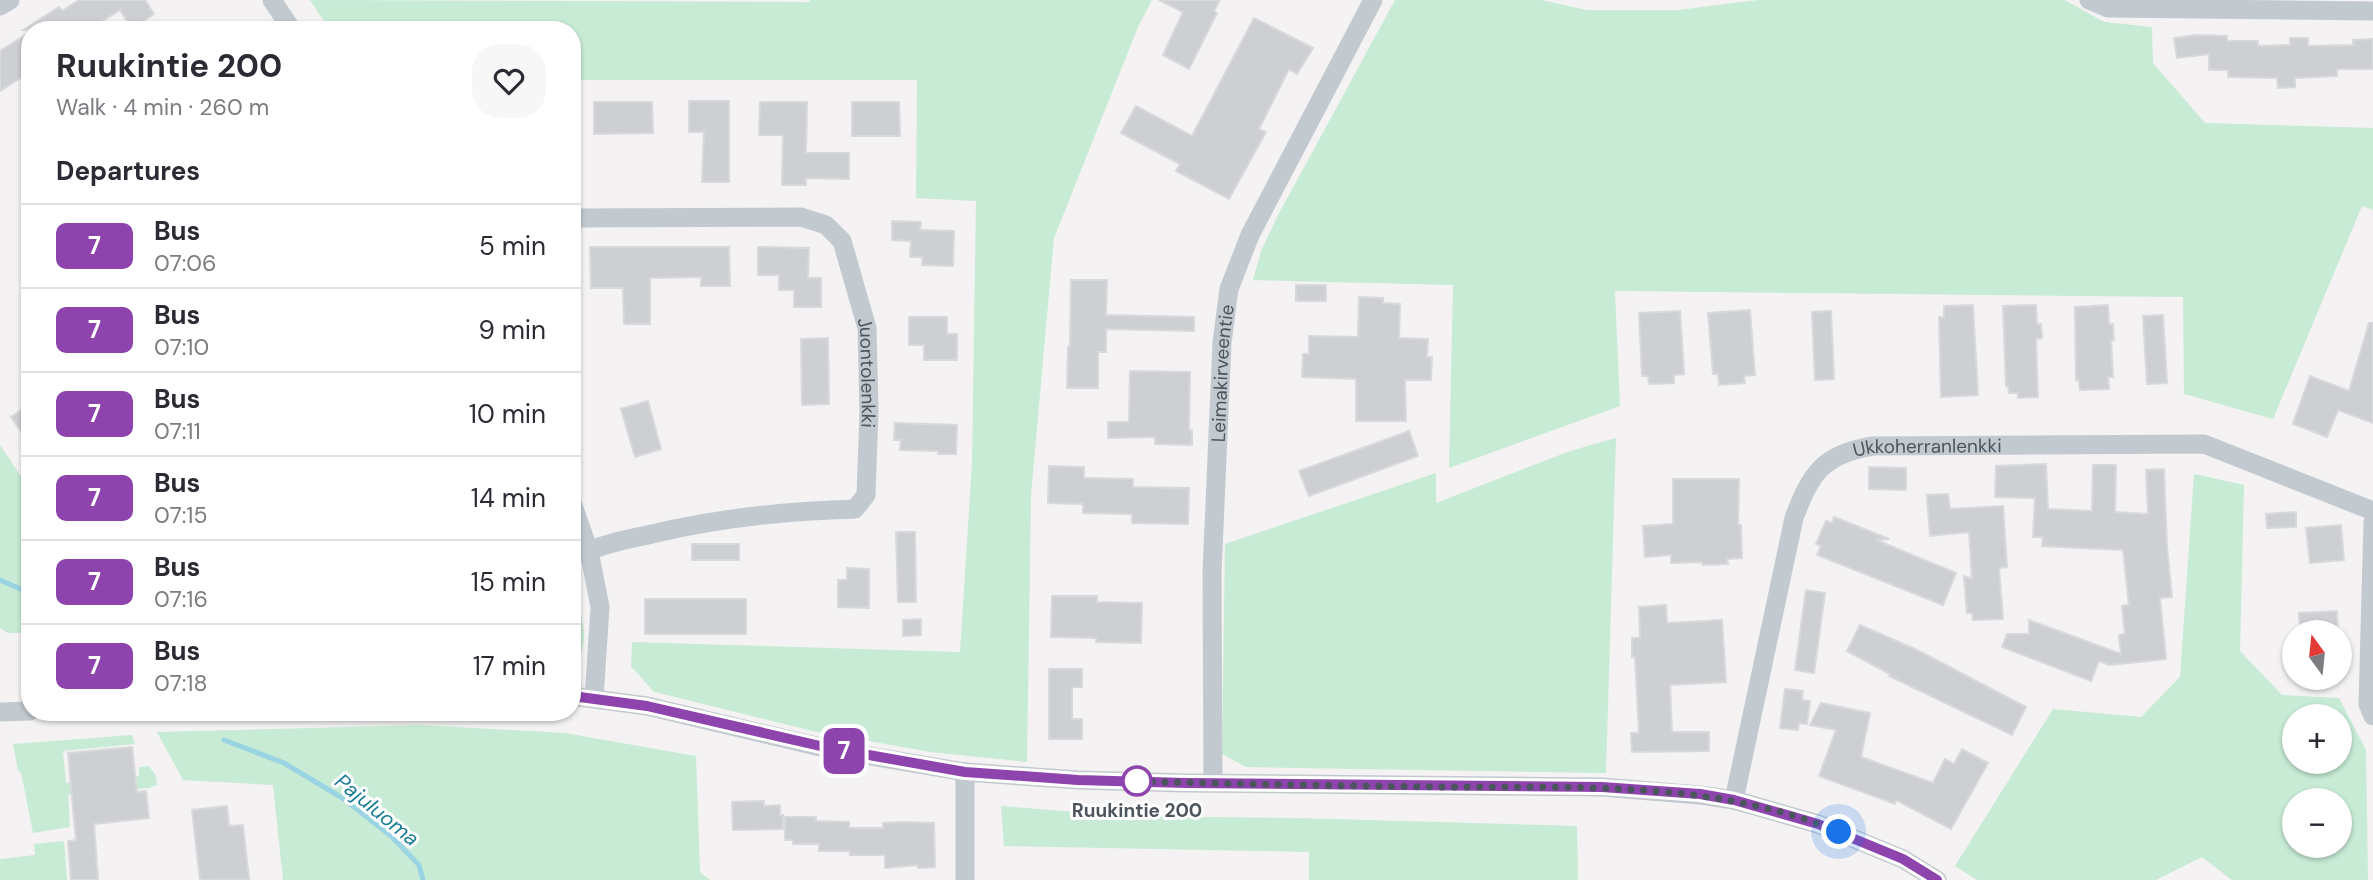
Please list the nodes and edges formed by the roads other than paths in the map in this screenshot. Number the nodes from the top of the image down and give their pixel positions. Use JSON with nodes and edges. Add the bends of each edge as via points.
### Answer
{"nodes":[{"id":1,"x":10,"y":0,"type":"edge"},
{"id":2,"x":272,"y":0,"type":"edge"},
{"id":3,"x":1373,"y":0,"type":"edge"},
{"id":4,"x":2089,"y":0,"type":"edge"},
{"id":5,"x":0,"y":6,"type":"edge"},
{"id":6,"x":2373,"y":11,"type":"edge"},
{"id":7,"x":286,"y":21,"type":"edge"},
{"id":8,"x":581,"y":218,"type":"edge"},
{"id":9,"x":2373,"y":511,"type":"edge"},
{"id":10,"x":2373,"y":522,"type":"edge"},
{"id":11,"x":581,"y":528,"type":"edge"},
{"id":12,"x":589,"y":551,"type":"junction"},
{"id":13,"x":581,"y":697,"type":"edge"},
{"id":14,"x":594,"y":698,"type":"junction"},
{"id":15,"x":21,"y":711,"type":"edge"},
{"id":16,"x":0,"y":712,"type":"edge"},
{"id":17,"x":2373,"y":716,"type":"edge"},
{"id":18,"x":965,"y":772,"type":"junction"},
{"id":19,"x":1213,"y":783,"type":"junction"},
{"id":20,"x":1734,"y":800,"type":"junction"},
{"id":21,"x":965,"y":880,"type":"edge"},
{"id":22,"x":1937,"y":880,"type":"edge"}],
"edges":[{"from":1,"to":5,"type":"street"},
{"from":2,"to":7,"type":"street"},
{"from":3,"to":19,"type":"street","name":"Leimakirveentie","via":[[1250,235],[1229,289],[1222,344],[1212,572]]},
{"from":4,"to":6,"type":"street","via":[[2108,8]]},
{"from":8,"to":12,"type":"street","name":"Juontolenkki","via":[[801,217],[826,225],[842,242],[867,328],[866,495],[855,509],[744,516]]},
{"from":9,"to":20,"type":"street","name":"Ukkoherranlenkki","via":[[2204,444],[1851,449],[1814,472],[1794,517]]},
{"from":10,"to":17,"type":"street","via":[[2368,704]]},
{"from":11,"to":12,"type":"street"},
{"from":12,"to":14,"type":"street","via":[[600,607]]},
{"from":13,"to":14,"type":"street"},
{"from":14,"to":18,"type":"street"},
{"from":15,"to":16,"type":"street"},
{"from":18,"to":19,"type":"street"},
{"from":18,"to":21,"type":"street"},
{"from":19,"to":20,"type":"street","via":[[1602,787]]},
{"from":20,"to":22,"type":"street","via":[[1818,824],[1903,859]]}]}
